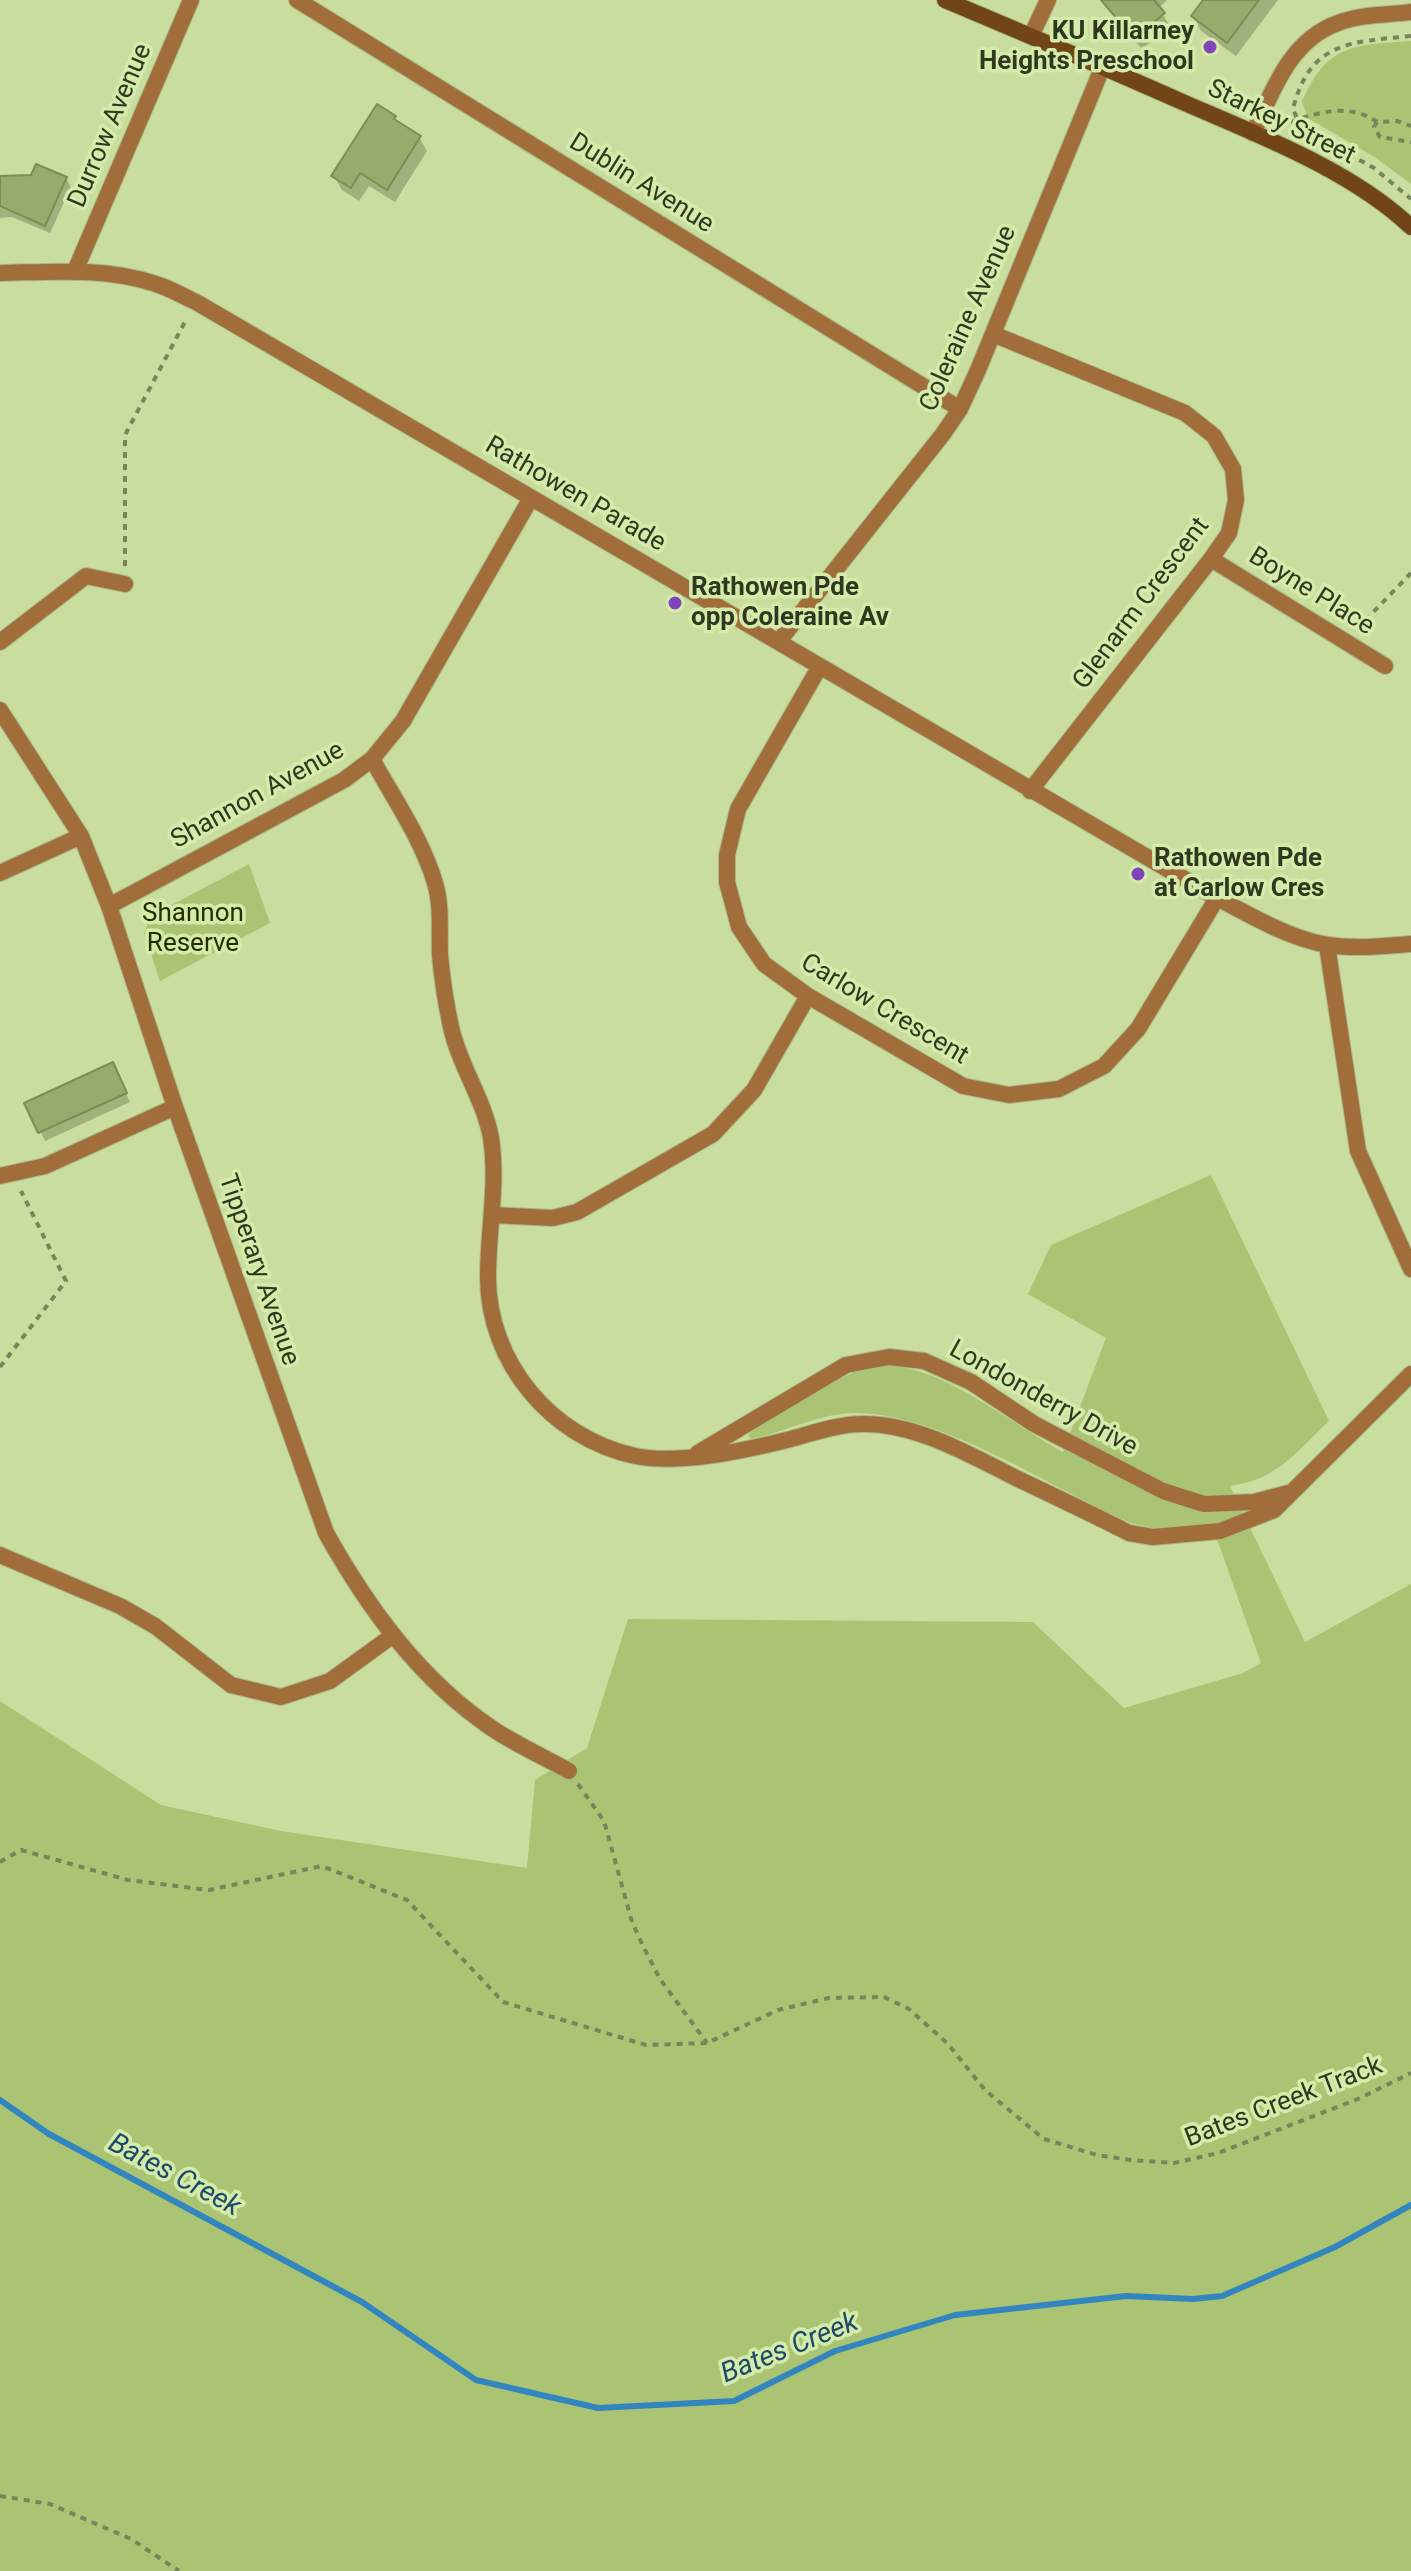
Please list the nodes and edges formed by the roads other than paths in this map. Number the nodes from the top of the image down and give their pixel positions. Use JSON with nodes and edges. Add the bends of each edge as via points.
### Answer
{"nodes":[{"id":1,"x":191,"y":0,"type":"edge"},
{"id":2,"x":297,"y":0,"type":"edge"},
{"id":3,"x":945,"y":0,"type":"edge"},
{"id":4,"x":1048,"y":0,"type":"edge"},
{"id":5,"x":1411,"y":12,"type":"edge"},
{"id":6,"x":1031,"y":36,"type":"junction"},
{"id":7,"x":1103,"y":66,"type":"junction"},
{"id":8,"x":1253,"y":133,"type":"junction"},
{"id":9,"x":1411,"y":227,"type":"edge"},
{"id":10,"x":75,"y":271,"type":"junction"},
{"id":11,"x":0,"y":273,"type":"edge"},
{"id":12,"x":993,"y":334,"type":"junction"},
{"id":13,"x":960,"y":409,"type":"junction"},
{"id":14,"x":531,"y":498,"type":"junction"},
{"id":15,"x":1211,"y":559,"type":"junction"},
{"id":16,"x":125,"y":584,"type":"road end"},
{"id":17,"x":779,"y":641,"type":"junction"},
{"id":18,"x":0,"y":642,"type":"edge"},
{"id":19,"x":820,"y":666,"type":"junction"},
{"id":20,"x":1385,"y":666,"type":"dead end"},
{"id":21,"x":0,"y":710,"type":"edge"},
{"id":22,"x":372,"y":759,"type":"junction"},
{"id":23,"x":1030,"y":791,"type":"junction"},
{"id":24,"x":81,"y":836,"type":"junction"},
{"id":25,"x":0,"y":873,"type":"edge"},
{"id":26,"x":1217,"y":898,"type":"junction"},
{"id":27,"x":109,"y":906,"type":"junction"},
{"id":28,"x":1411,"y":944,"type":"edge"},
{"id":29,"x":1327,"y":945,"type":"junction"},
{"id":30,"x":808,"y":996,"type":"junction"},
{"id":31,"x":175,"y":1107,"type":"junction"},
{"id":32,"x":6,"y":1175,"type":"edge"},
{"id":33,"x":492,"y":1215,"type":"junction"},
{"id":34,"x":1411,"y":1269,"type":"edge"},
{"id":35,"x":1411,"y":1374,"type":"edge"},
{"id":36,"x":693,"y":1456,"type":"junction"},
{"id":37,"x":1294,"y":1491,"type":"junction"},
{"id":38,"x":0,"y":1555,"type":"edge"},
{"id":39,"x":392,"y":1636,"type":"junction"},
{"id":40,"x":569,"y":1771,"type":"road end"}],
"edges":[{"from":1,"to":10,"type":"street","name":"Durrow Avenue"},
{"from":2,"to":13,"type":"street","name":"Dublin Avenue"},
{"from":3,"to":6,"type":"street","name":"Starkey Street"},
{"from":4,"to":6,"type":"street"},
{"from":5,"to":8,"type":"street","via":[[1336,23],[1302,45]]},
{"from":6,"to":7,"type":"street","name":"Starkey Street"},
{"from":7,"to":8,"type":"street","name":"Starkey Street"},
{"from":7,"to":12,"type":"street","name":"Coleraine Avenue"},
{"from":8,"to":9,"type":"street","name":"Starkey Street","via":[[1341,177]]},
{"from":10,"to":11,"type":"street","name":"Rathowen Parade"},
{"from":10,"to":14,"type":"street","name":"Rathowen Parade","via":[[158,284],[196,302]]},
{"from":12,"to":13,"type":"street","name":"Coleraine Avenue"},
{"from":12,"to":15,"type":"street","name":"Glenarm Crescent","via":[[1185,413],[1214,436],[1233,469],[1236,500],[1229,533]]},
{"from":13,"to":17,"type":"street","name":"Coleraine Avenue"},
{"from":14,"to":17,"type":"street","name":"Rathowen Parade"},
{"from":14,"to":22,"type":"street","name":"Shannon Avenue","via":[[403,721]]},
{"from":15,"to":20,"type":"street","name":"Boyne Place"},
{"from":15,"to":23,"type":"street","name":"Glenarm Crescent"},
{"from":16,"to":18,"type":"street","via":[[86,576]]},
{"from":17,"to":19,"type":"street","name":"Rathowen Parade"},
{"from":19,"to":23,"type":"street","name":"Rathowen Parade"},
{"from":19,"to":30,"type":"street","name":"Carlow Crescent","via":[[738,809],[727,855],[727,882],[739,927],[764,964]]},
{"from":21,"to":24,"type":"street","name":"Tipperary Avenue"},
{"from":22,"to":27,"type":"street","name":"Shannon Avenue","via":[[344,780]]},
{"from":22,"to":33,"type":"street","name":"Londonderry Drive","via":[[435,884],[452,1030],[491,1138]]},
{"from":23,"to":26,"type":"street","name":"Rathowen Parade"},
{"from":24,"to":25,"type":"street"},
{"from":24,"to":27,"type":"street","name":"Tipperary Avenue"},
{"from":26,"to":29,"type":"street","name":"Rathowen Parade"},
{"from":26,"to":30,"type":"street","name":"Carlow Crescent","via":[[1138,1029],[1104,1066],[1059,1089],[1009,1095],[963,1086]]},
{"from":27,"to":31,"type":"street","name":"Tipperary Avenue"},
{"from":28,"to":29,"type":"street","name":"Rathowen Parade"},
{"from":29,"to":34,"type":"street","via":[[1358,1151]]},
{"from":30,"to":33,"type":"street","via":[[754,1090],[713,1134],[577,1212],[553,1218]]},
{"from":31,"to":32,"type":"street","via":[[45,1166]]},
{"from":31,"to":39,"type":"street","name":"Tipperary Avenue","via":[[326,1533]]},
{"from":33,"to":36,"type":"street","name":"Londonderry Drive","via":[[491,1309],[504,1353],[532,1396],[568,1429],[635,1456]]},
{"from":35,"to":37,"type":"street","name":"Londonderry Drive"},
{"from":36,"to":37,"type":"street","name":"Londonderry Drive","via":[[744,1451],[861,1424],[898,1428],[964,1452],[1129,1533],[1153,1537],[1220,1531],[1274,1510]]},
{"from":36,"to":37,"type":"street","name":"Londonderry Drive","via":[[846,1365],[889,1357],[924,1361],[971,1382],[1034,1424],[1163,1491],[1204,1504],[1254,1502]]},
{"from":38,"to":39,"type":"street","via":[[120,1606],[155,1626],[231,1685],[281,1697],[330,1681]]},
{"from":39,"to":40,"type":"street","name":"Tipperary Avenue","via":[[493,1729]]}]}
